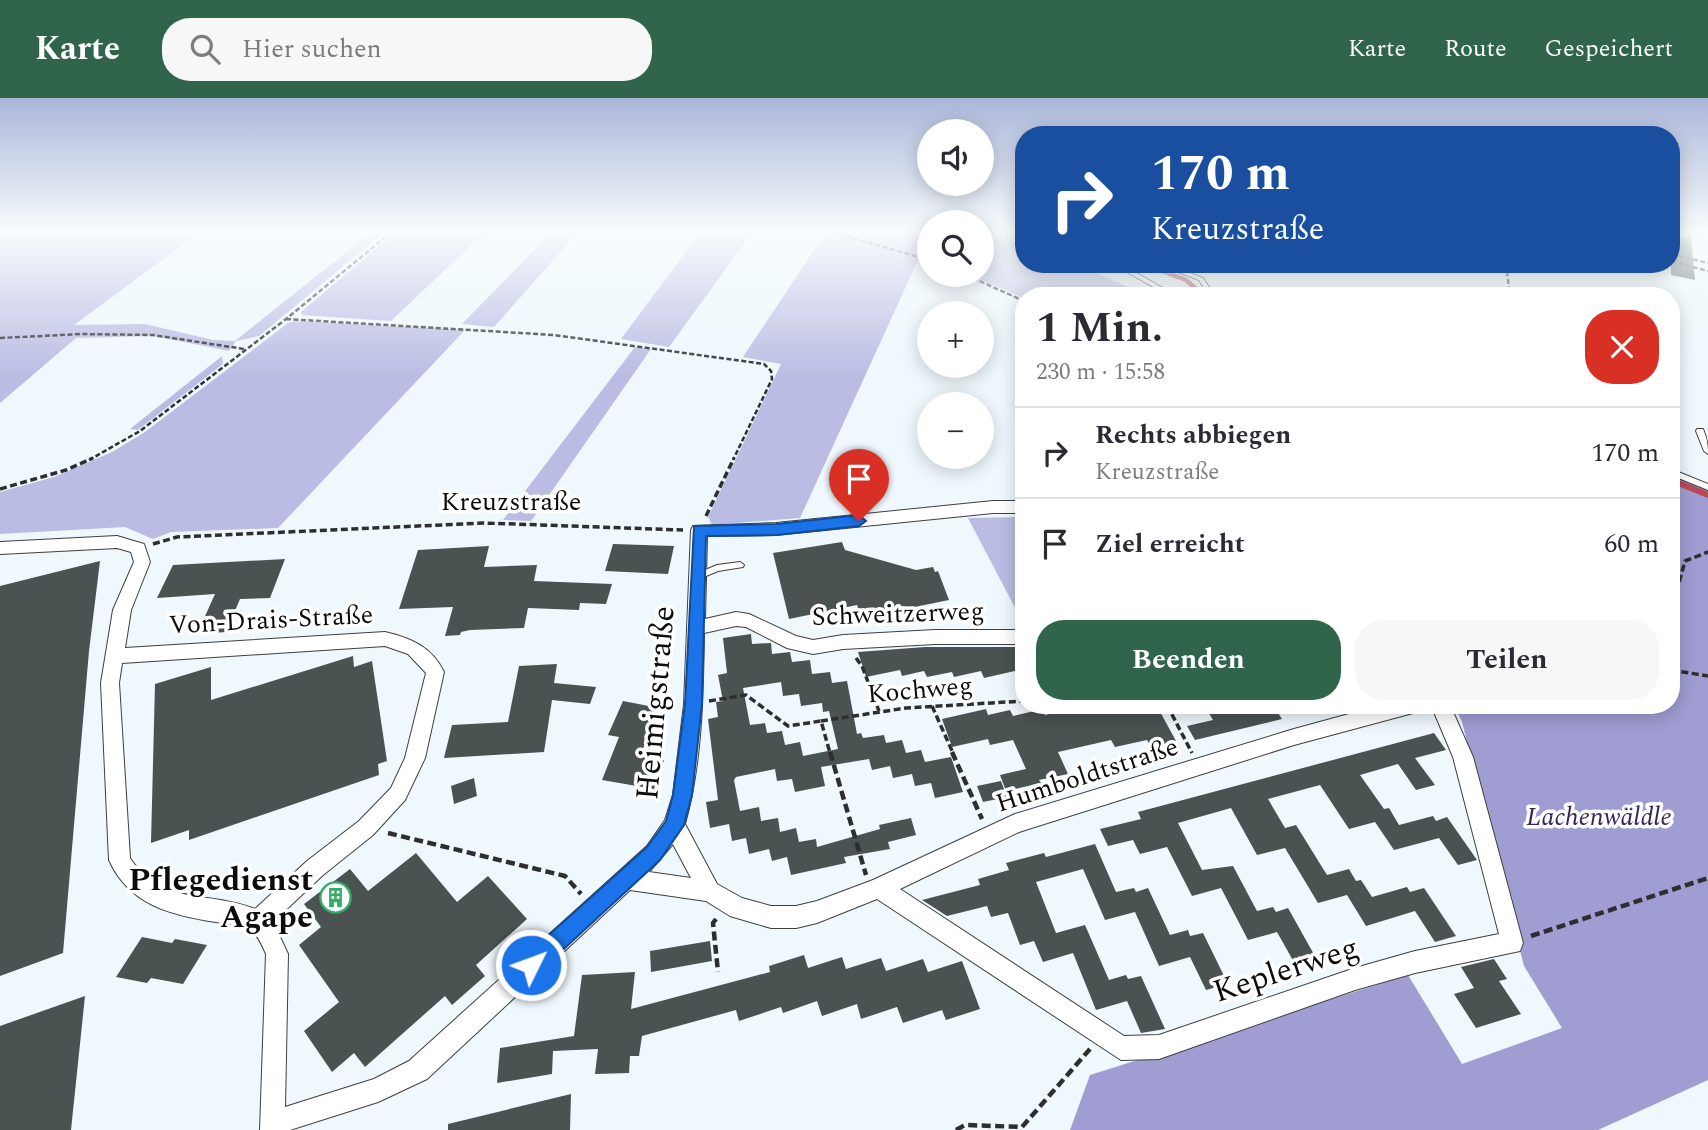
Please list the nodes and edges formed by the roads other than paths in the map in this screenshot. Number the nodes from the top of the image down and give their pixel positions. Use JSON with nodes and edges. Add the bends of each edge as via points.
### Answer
{"nodes":[{"id":1,"x":1142,"y":278,"type":"edge"},
{"id":2,"x":1158,"y":287,"type":"edge"},
{"id":3,"x":1700,"y":431,"type":"dead end"},
{"id":4,"x":1708,"y":451,"type":"edge"},
{"id":5,"x":1680,"y":476,"type":"edge"},
{"id":6,"x":1708,"y":487,"type":"edge"},
{"id":7,"x":1015,"y":508,"type":"edge"},
{"id":8,"x":0,"y":548,"type":"edge"},
{"id":9,"x":740,"y":565,"type":"dead end"},
{"id":10,"x":699,"y":576,"type":"junction"},
{"id":11,"x":696,"y":628,"type":"junction"},
{"id":12,"x":1015,"y":636,"type":"edge"},
{"id":13,"x":114,"y":656,"type":"junction"},
{"id":14,"x":1380,"y":714,"type":"edge"},
{"id":15,"x":1444,"y":714,"type":"edge"},
{"id":16,"x":674,"y":825,"type":"junction"},
{"id":17,"x":627,"y":879,"type":"junction"},
{"id":18,"x":875,"y":889,"type":"junction"},
{"id":19,"x":718,"y":896,"type":"junction"},
{"id":20,"x":258,"y":921,"type":"junction"},
{"id":21,"x":272,"y":1126,"type":"edge"}],
"edges":[{"from":1,"to":2,"type":"lane"},
{"from":3,"to":4,"type":"lane"},
{"from":5,"to":6,"type":"lane"},
{"from":7,"to":10,"type":"street","name":"Heimigstraße","via":[[776,529],[699,530]]},
{"from":8,"to":13,"type":"street","via":[[117,542],[138,548],[142,562],[122,610]]},
{"from":9,"to":10,"type":"lane"},
{"from":10,"to":11,"type":"street","name":"Heimigstraße"},
{"from":11,"to":12,"type":"street","name":"Schweitzerweg","via":[[736,619],[749,621],[793,643],[813,646]]},
{"from":11,"to":16,"type":"street","name":"Heimigstraße","via":[[693,704]]},
{"from":13,"to":20,"type":"street","via":[[110,683],[120,860],[127,874],[143,891],[166,901]]},
{"from":13,"to":20,"type":"street","name":"Von-Drais-Straße","via":[[384,639],[409,644],[435,672],[415,758],[398,794],[366,828]]},
{"from":14,"to":18,"type":"street","name":"Humboldtstraße","via":[[1016,824]]},
{"from":15,"to":18,"type":"street","name":"Keplerweg","via":[[1463,757],[1512,943],[1367,976],[1159,1046],[1121,1048]]},
{"from":16,"to":17,"type":"street","name":"Heimigstraße"},
{"from":16,"to":19,"type":"street"},
{"from":17,"to":19,"type":"street","name":"Humboldtstraße"},
{"from":17,"to":21,"type":"street","name":"Heimigstraße","via":[[418,1070],[378,1090]]},
{"from":18,"to":19,"type":"street","name":"Humboldtstraße","via":[[796,917],[771,917],[738,908]]},
{"from":20,"to":21,"type":"street","via":[[277,954]]}]}
